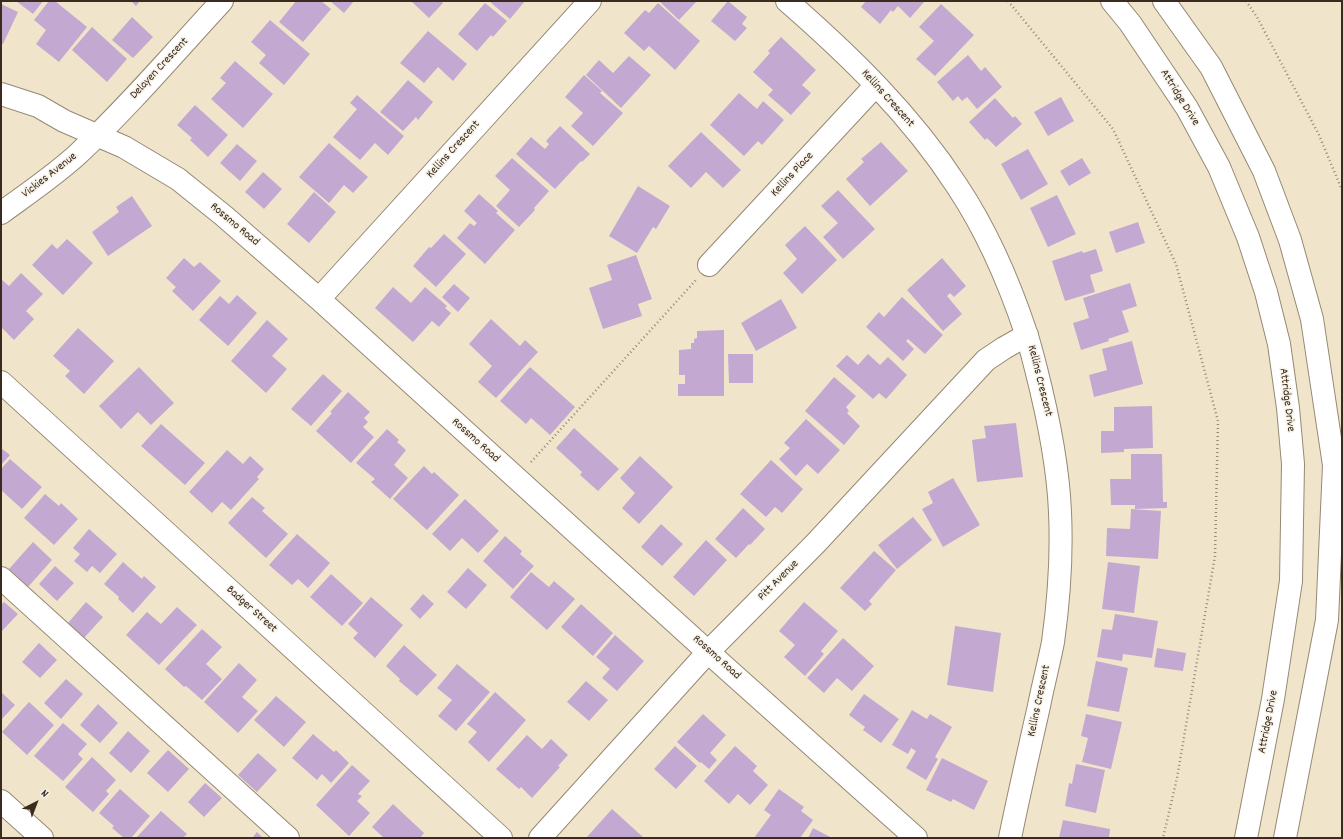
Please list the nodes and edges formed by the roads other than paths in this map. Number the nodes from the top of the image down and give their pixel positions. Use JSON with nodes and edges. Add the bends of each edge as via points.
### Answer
{"nodes":[{"id":1,"x":222,"y":1,"type":"edge"},
{"id":2,"x":590,"y":1,"type":"edge"},
{"id":3,"x":787,"y":1,"type":"edge"},
{"id":4,"x":1112,"y":1,"type":"edge"},
{"id":5,"x":1164,"y":1,"type":"edge"},
{"id":6,"x":876,"y":85,"type":"junction"},
{"id":7,"x":1,"y":94,"type":"edge"},
{"id":8,"x":97,"y":136,"type":"junction"},
{"id":9,"x":1,"y":213,"type":"edge"},
{"id":10,"x":709,"y":265,"type":"dead end"},
{"id":11,"x":319,"y":299,"type":"junction"},
{"id":12,"x":1027,"y":335,"type":"junction"},
{"id":13,"x":1,"y":382,"type":"edge"},
{"id":14,"x":1,"y":578,"type":"edge"},
{"id":15,"x":708,"y":652,"type":"junction"},
{"id":16,"x":4,"y":809,"type":"edge"},
{"id":17,"x":42,"y":838,"type":"edge"},
{"id":18,"x":288,"y":838,"type":"edge"},
{"id":19,"x":501,"y":838,"type":"edge"},
{"id":20,"x":540,"y":838,"type":"edge"},
{"id":21,"x":916,"y":838,"type":"edge"},
{"id":22,"x":1010,"y":838,"type":"edge"},
{"id":23,"x":1246,"y":838,"type":"edge"},
{"id":24,"x":1285,"y":838,"type":"edge"}],
"edges":[{"from":1,"to":8,"type":"street","name":"Delayen Crescent"},
{"from":2,"to":11,"type":"street","name":"Kellins Crescent"},
{"from":3,"to":6,"type":"street","name":"Kellins Crescent","via":[[832,40]]},
{"from":4,"to":23,"type":"street","name":"Attridge Drive","via":[[1188,108],[1219,167],[1248,237],[1279,344],[1293,464],[1291,581],[1273,699]]},
{"from":5,"to":24,"type":"street","via":[[1211,67],[1264,171],[1290,240],[1312,319],[1334,465],[1326,620]]},
{"from":6,"to":10,"type":"street","name":"Kellins Place"},
{"from":6,"to":12,"type":"street","name":"Kellins Crescent","via":[[931,149],[958,186],[991,245]]},
{"from":7,"to":8,"type":"street","name":"Rossmo Road","via":[[38,106]]},
{"from":8,"to":9,"type":"street","name":"Vickies Avenue","via":[[35,189]]},
{"from":8,"to":11,"type":"street","name":"Rossmo Road","via":[[124,147],[178,180],[224,216]]},
{"from":11,"to":15,"type":"street","name":"Rossmo Road"},
{"from":12,"to":15,"type":"street","name":"Pitt Avenue","via":[[986,360],[816,543]]},
{"from":12,"to":22,"type":"street","name":"Kellins Crescent","via":[[1050,428],[1060,511],[1060,555],[1052,643]]},
{"from":13,"to":19,"type":"street","name":"Badger Street"},
{"from":14,"to":18,"type":"street"},
{"from":15,"to":20,"type":"street","name":"Pitt Avenue"},
{"from":15,"to":21,"type":"street","name":"Rossmo Road"},
{"from":16,"to":17,"type":"street"}]}
